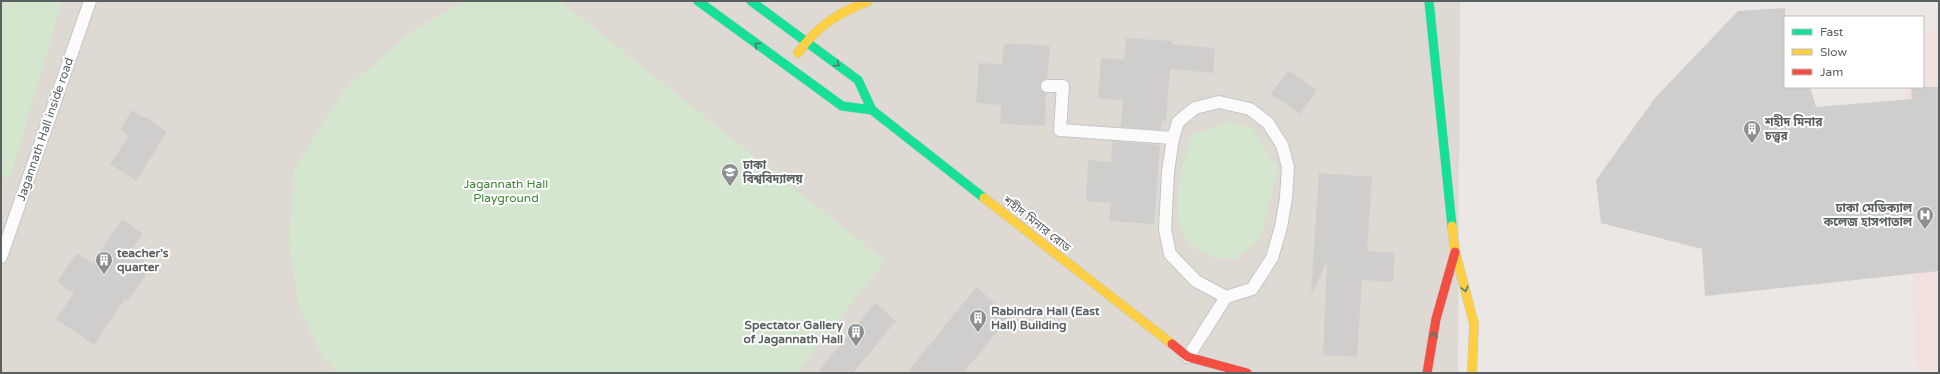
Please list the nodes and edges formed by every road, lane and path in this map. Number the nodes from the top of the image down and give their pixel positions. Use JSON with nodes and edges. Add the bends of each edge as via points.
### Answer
{"nodes":[{"id":1,"x":90,"y":1,"type":"edge"},
{"id":2,"x":698,"y":1,"type":"edge"},
{"id":3,"x":751,"y":1,"type":"edge"},
{"id":4,"x":868,"y":1,"type":"edge"},
{"id":5,"x":1429,"y":1,"type":"edge"},
{"id":6,"x":806,"y":41,"type":"junction"},
{"id":7,"x":788,"y":68,"type":"junction"},
{"id":8,"x":1046,"y":86,"type":"dead end"},
{"id":9,"x":872,"y":110,"type":"junction"},
{"id":10,"x":1172,"y":138,"type":"junction"},
{"id":11,"x":1455,"y":251,"type":"junction"},
{"id":12,"x":1,"y":257,"type":"edge"},
{"id":13,"x":1226,"y":298,"type":"junction"},
{"id":14,"x":1191,"y":362,"type":"junction"},
{"id":15,"x":1247,"y":373,"type":"edge"},
{"id":16,"x":1427,"y":373,"type":"edge"},
{"id":17,"x":1472,"y":373,"type":"edge"}],
"edges":[{"from":1,"to":12,"type":"lane","name":"Jagannath Hall inside road"},
{"from":7,"to":2,"type":"main road","one_way":true},
{"from":3,"to":6,"type":"main road","name":"শহীদ মিনার রোড"},
{"from":4,"to":6,"type":"main road","via":[[829,19]]},
{"from":5,"to":11,"type":"main road"},
{"from":6,"to":7,"type":"main road"},
{"from":6,"to":9,"type":"main road","name":"শহীদ মিনার রোড","one_way":true,"via":[[858,80]]},
{"from":7,"to":9,"type":"main road","via":[[842,106]]},
{"from":8,"to":10,"type":"lane","via":[[1063,86],[1060,130]]},
{"from":9,"to":14,"type":"main road","name":"শহীদ মিনার রোড"},
{"from":10,"to":13,"type":"lane","via":[[1165,229],[1170,254],[1196,280]]},
{"from":10,"to":13,"type":"lane","via":[[1178,122],[1195,108],[1219,102],[1250,109],[1268,123],[1282,146],[1288,167],[1286,198],[1272,258],[1252,288]]},
{"from":16,"to":11,"type":"main road","one_way":true,"via":[[1436,319]]},
{"from":11,"to":17,"type":"main road","one_way":true,"via":[[1474,324]]},
{"from":13,"to":14,"type":"lane"},
{"from":14,"to":15,"type":"main road","name":"শহীদ মিনার রোড"}]}
